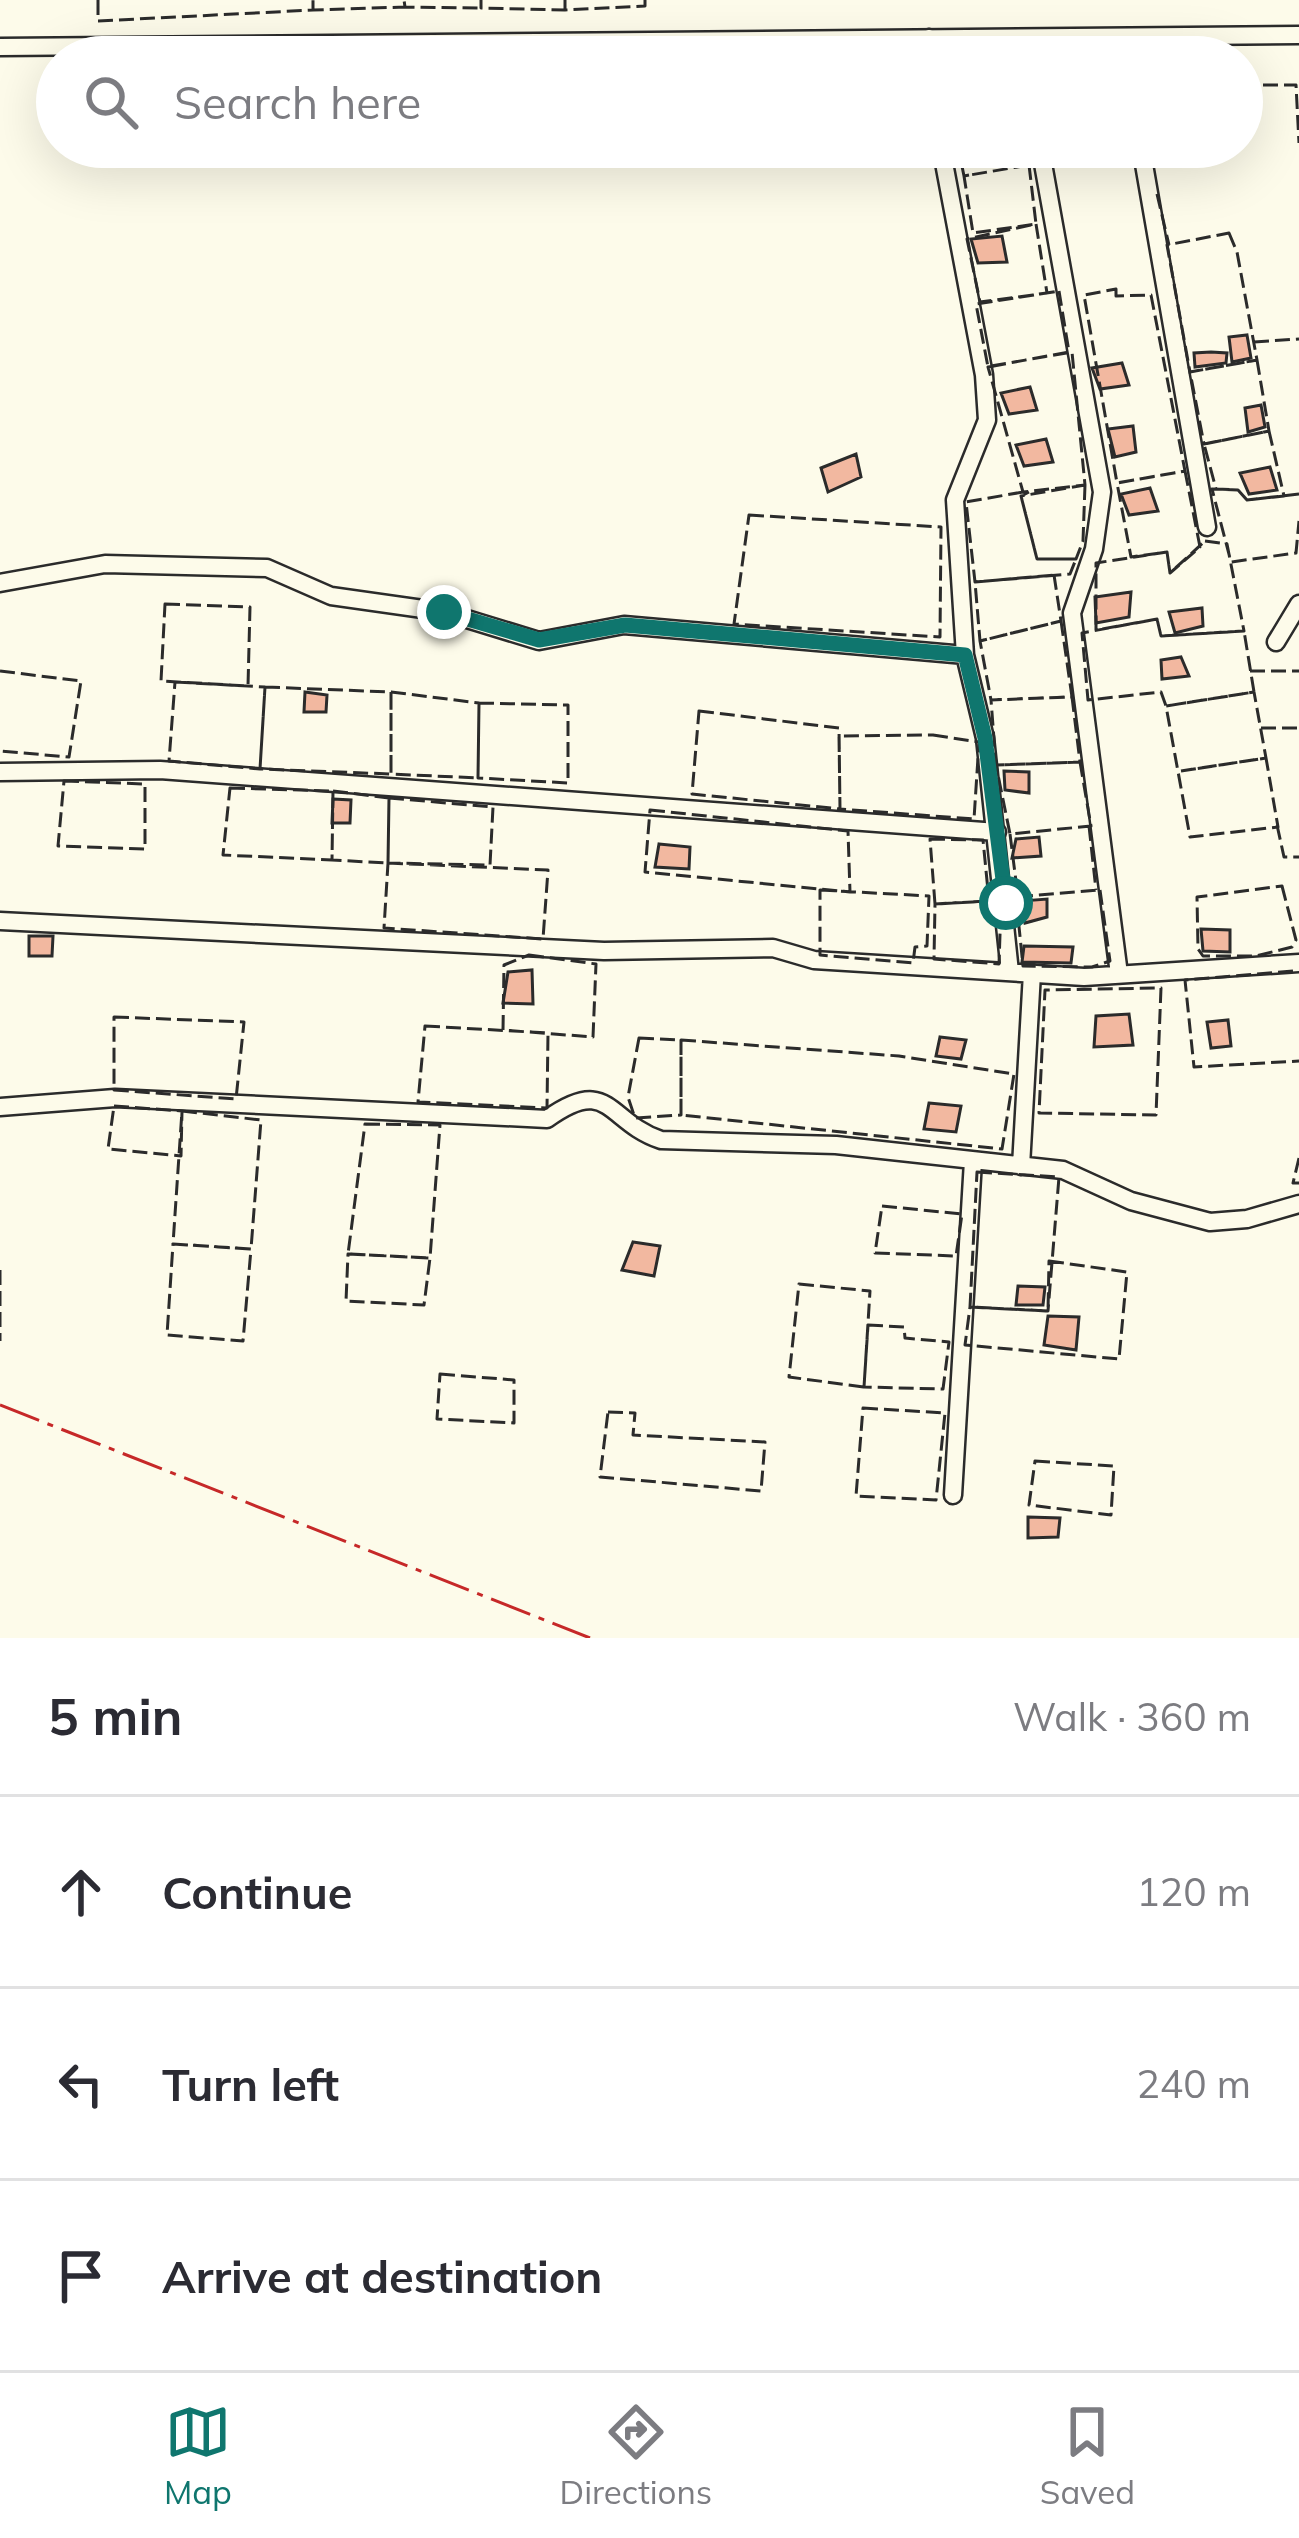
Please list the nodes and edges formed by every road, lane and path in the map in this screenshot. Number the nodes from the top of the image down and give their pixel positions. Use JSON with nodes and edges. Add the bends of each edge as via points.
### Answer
{"nodes":[{"id":1,"x":1299,"y":35,"type":"edge"},
{"id":2,"x":1215,"y":36,"type":"edge"},
{"id":3,"x":0,"y":47,"type":"edge"},
{"id":4,"x":36,"y":47,"type":"edge"},
{"id":5,"x":944,"y":168,"type":"edge"},
{"id":6,"x":1044,"y":168,"type":"edge"},
{"id":7,"x":1145,"y":168,"type":"edge"},
{"id":8,"x":1207,"y":527,"type":"dead end"},
{"id":9,"x":0,"y":583,"type":"edge"},
{"id":10,"x":1299,"y":604,"type":"edge"},
{"id":11,"x":1276,"y":642,"type":"dead end"},
{"id":12,"x":965,"y":655,"type":"junction"},
{"id":13,"x":0,"y":772,"type":"edge"},
{"id":14,"x":997,"y":832,"type":"junction"},
{"id":15,"x":0,"y":921,"type":"edge"},
{"id":16,"x":1299,"y":963,"type":"edge"},
{"id":17,"x":1010,"y":972,"type":"junction"},
{"id":18,"x":1032,"y":974,"type":"junction"},
{"id":19,"x":1119,"y":974,"type":"junction"},
{"id":20,"x":0,"y":1107,"type":"edge"},
{"id":21,"x":973,"y":1161,"type":"junction"},
{"id":22,"x":1021,"y":1166,"type":"junction"},
{"id":23,"x":1299,"y":1204,"type":"edge"},
{"id":24,"x":953,"y":1495,"type":"dead end"}],
"edges":[{"from":1,"to":2,"type":"street"},
{"from":3,"to":4,"type":"street"},
{"from":5,"to":12,"type":"street","via":[[987,420],[955,500]]},
{"from":6,"to":19,"type":"street","via":[[1102,492],[1072,613]]},
{"from":7,"to":8,"type":"street"},
{"from":9,"to":12,"type":"street","via":[[106,564],[266,568],[331,596],[444,612],[539,640],[625,625]]},
{"from":10,"to":11,"type":"street"},
{"from":12,"to":14,"type":"street"},
{"from":13,"to":14,"type":"street","via":[[160,770]]},
{"from":14,"to":17,"type":"street"},
{"from":15,"to":17,"type":"street","via":[[604,950],[773,948],[814,960]]},
{"from":16,"to":19,"type":"street"},
{"from":17,"to":18,"type":"street"},
{"from":18,"to":19,"type":"street"},
{"from":18,"to":22,"type":"street"},
{"from":20,"to":21,"type":"street","via":[[116,1098],[547,1119],[590,1098],[661,1140],[836,1145]]},
{"from":21,"to":22,"type":"street"},
{"from":21,"to":24,"type":"street"},
{"from":22,"to":23,"type":"street","via":[[1063,1170],[1132,1201],[1210,1222]]}]}
